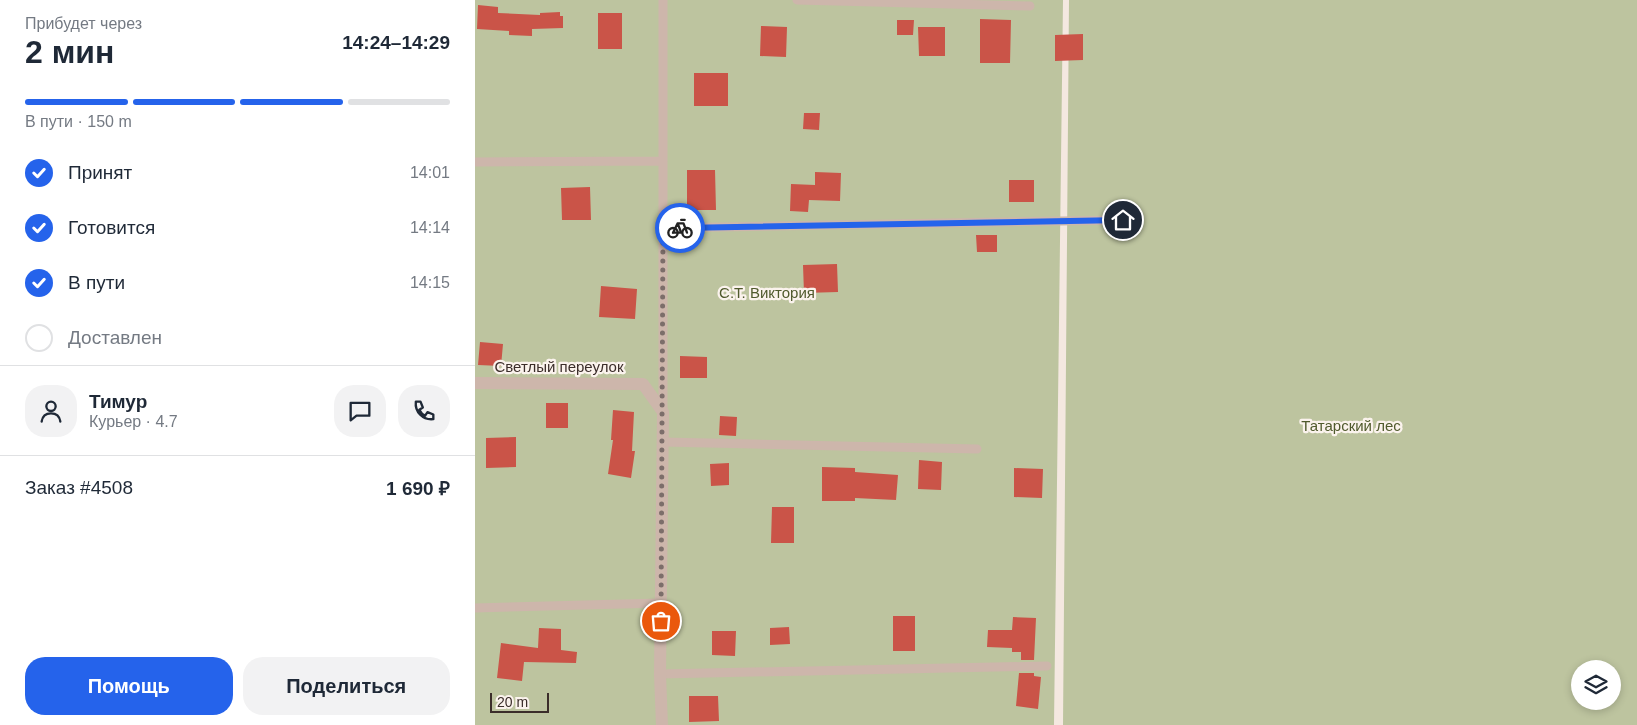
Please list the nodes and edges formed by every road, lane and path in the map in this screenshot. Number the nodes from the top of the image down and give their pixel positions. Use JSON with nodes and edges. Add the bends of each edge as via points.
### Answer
{"nodes":[{"id":1,"x":663,"y":0,"type":"edge"},
{"id":2,"x":797,"y":0,"type":"edge"},
{"id":3,"x":1030,"y":6,"type":"dead end"},
{"id":4,"x":663,"y":161,"type":"junction"},
{"id":5,"x":475,"y":162,"type":"edge"},
{"id":6,"x":1123,"y":220,"type":"dead end"},
{"id":7,"x":663,"y":228,"type":"junction"},
{"id":8,"x":475,"y":383,"type":"edge"},
{"id":9,"x":663,"y":412,"type":"junction"},
{"id":10,"x":663,"y":442,"type":"junction"},
{"id":11,"x":977,"y":448,"type":"dead end"},
{"id":12,"x":661,"y":603,"type":"junction"},
{"id":13,"x":475,"y":608,"type":"edge"},
{"id":14,"x":1047,"y":666,"type":"dead end"},
{"id":15,"x":661,"y":674,"type":"junction"},
{"id":16,"x":662,"y":725,"type":"edge"}],
"edges":[{"from":1,"to":4,"type":"lane"},
{"from":2,"to":3,"type":"lane"},
{"from":4,"to":5,"type":"lane"},
{"from":4,"to":7,"type":"lane"},
{"from":6,"to":7,"type":"lane"},
{"from":7,"to":9,"type":"lane"},
{"from":8,"to":9,"type":"street","name":"Светлый переулок","via":[[643,384]]},
{"from":9,"to":10,"type":"street"},
{"from":10,"to":11,"type":"lane"},
{"from":10,"to":12,"type":"street"},
{"from":12,"to":13,"type":"lane"},
{"from":12,"to":15,"type":"street"},
{"from":14,"to":15,"type":"lane"},
{"from":15,"to":16,"type":"street"}]}
